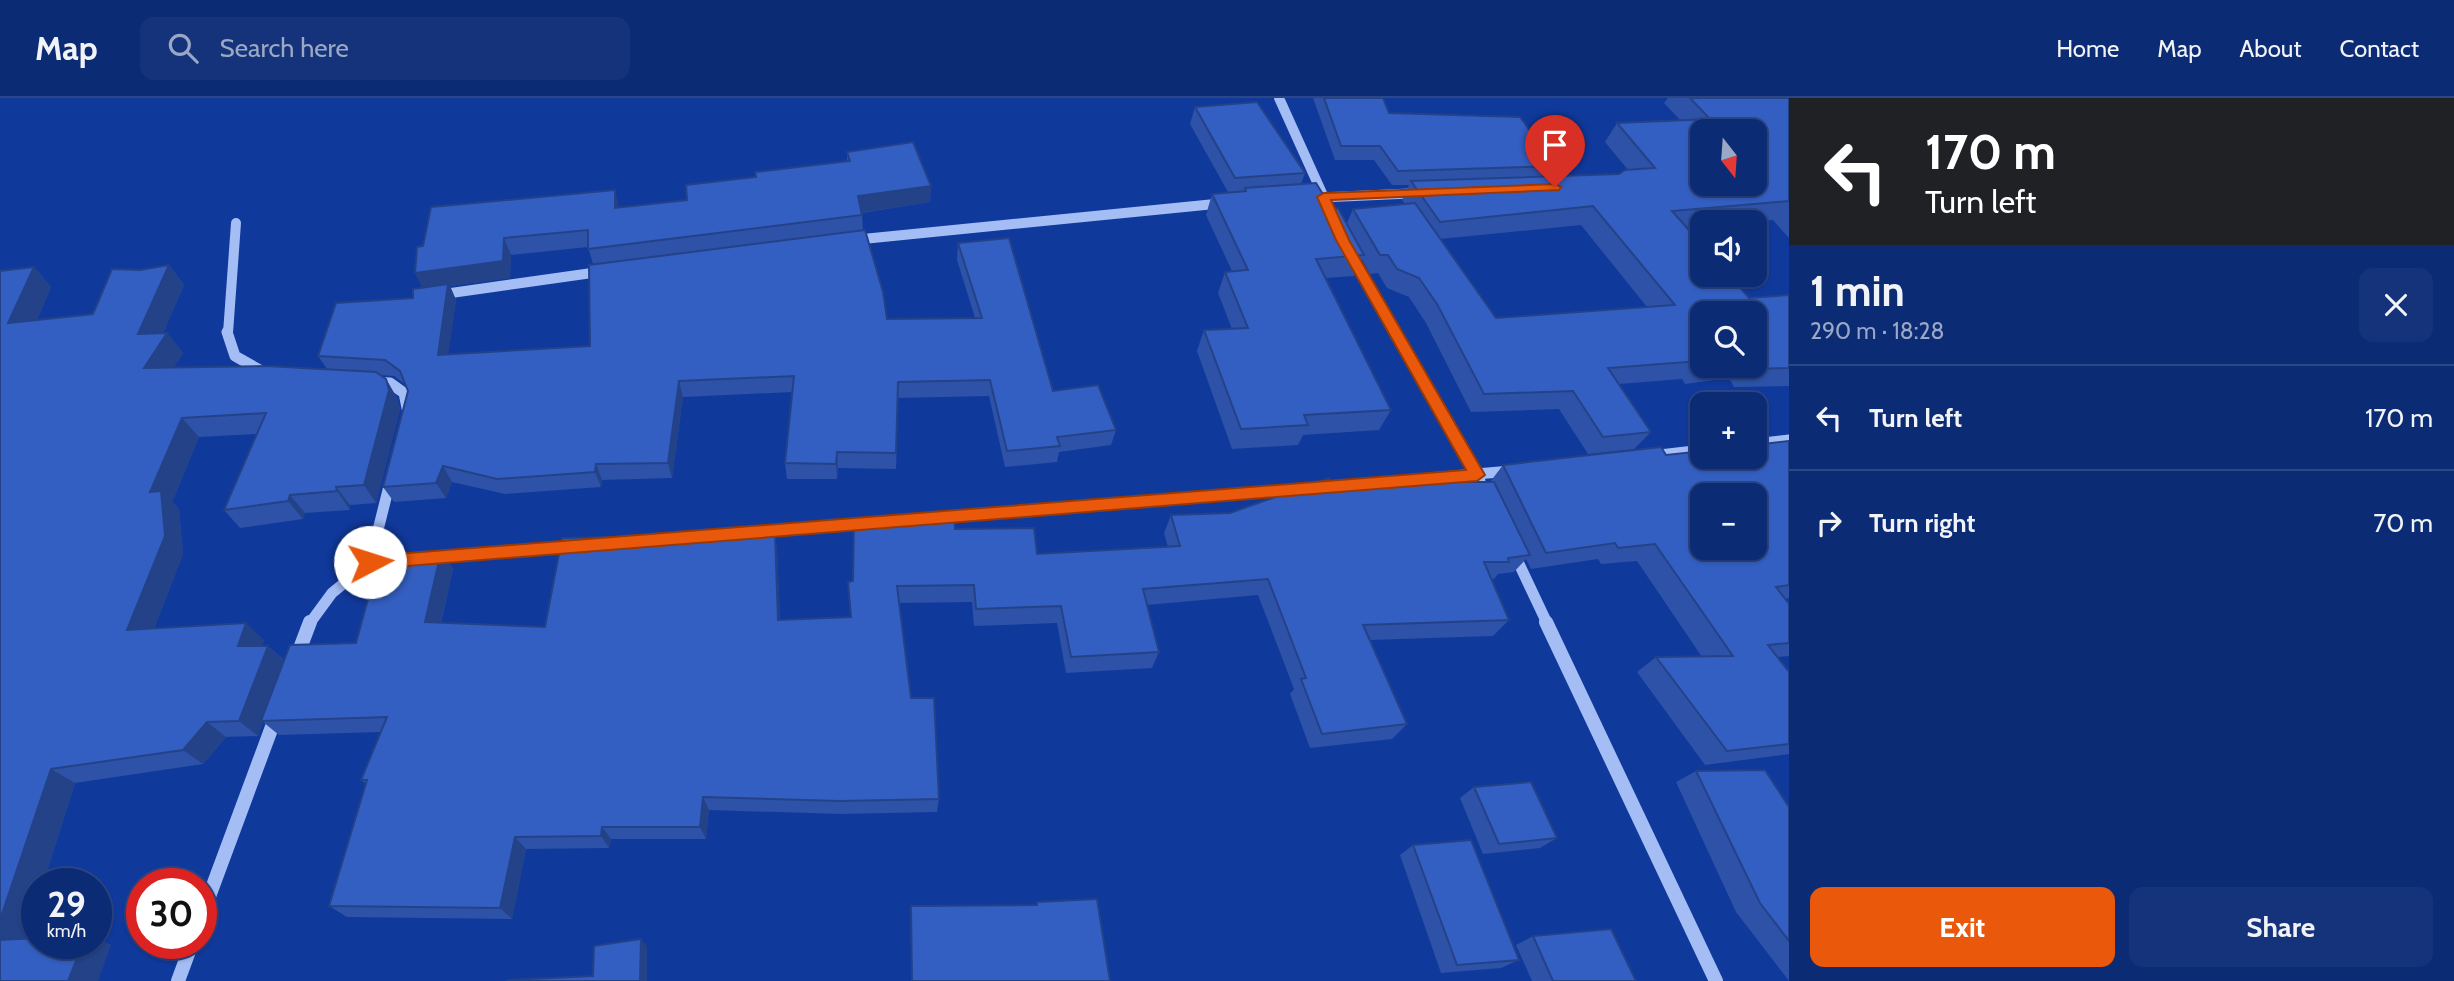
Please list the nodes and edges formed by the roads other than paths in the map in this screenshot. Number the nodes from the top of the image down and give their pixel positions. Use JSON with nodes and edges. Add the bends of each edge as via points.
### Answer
{"nodes":[{"id":1,"x":1279,"y":98,"type":"edge"},
{"id":2,"x":1431,"y":192,"type":"edge"},
{"id":3,"x":1324,"y":197,"type":"junction"},
{"id":4,"x":1298,"y":198,"type":"edge"},
{"id":5,"x":1236,"y":202,"type":"edge"},
{"id":6,"x":1333,"y":218,"type":"edge"},
{"id":7,"x":236,"y":223,"type":"dead end"},
{"id":8,"x":1342,"y":240,"type":"edge"},
{"id":9,"x":835,"y":242,"type":"edge"},
{"id":10,"x":617,"y":269,"type":"edge"},
{"id":11,"x":432,"y":296,"type":"edge"},
{"id":12,"x":284,"y":379,"type":"edge"},
{"id":13,"x":364,"y":382,"type":"edge"},
{"id":14,"x":406,"y":422,"type":"edge"},
{"id":15,"x":1789,"y":440,"type":"edge"},
{"id":16,"x":1767,"y":443,"type":"edge"},
{"id":17,"x":1690,"y":451,"type":"edge"},
{"id":18,"x":1636,"y":457,"type":"edge"},
{"id":19,"x":396,"y":460,"type":"edge"},
{"id":20,"x":1530,"y":469,"type":"edge"},
{"id":21,"x":1477,"y":475,"type":"junction"},
{"id":22,"x":1353,"y":485,"type":"edge"},
{"id":23,"x":1325,"y":487,"type":"edge"},
{"id":24,"x":1483,"y":487,"type":"edge"},
{"id":25,"x":910,"y":520,"type":"edge"},
{"id":26,"x":882,"y":522,"type":"edge"},
{"id":27,"x":688,"y":537,"type":"edge"},
{"id":28,"x":1507,"y":538,"type":"edge"},
{"id":29,"x":591,"y":545,"type":"edge"},
{"id":30,"x":370,"y":562,"type":"junction"},
{"id":31,"x":293,"y":670,"type":"edge"},
{"id":32,"x":278,"y":709,"type":"edge"},
{"id":33,"x":217,"y":875,"type":"edge"},
{"id":34,"x":186,"y":959,"type":"edge"},
{"id":35,"x":178,"y":981,"type":"edge"},
{"id":36,"x":1716,"y":981,"type":"edge"}],
"edges":[{"from":1,"to":3,"type":"street"},
{"from":2,"to":3,"type":"street"},
{"from":3,"to":4,"type":"street"},
{"from":3,"to":6,"type":"street"},
{"from":5,"to":9,"type":"street"},
{"from":7,"to":12,"type":"street","via":[[227,330],[235,356]]},
{"from":8,"to":21,"type":"street"},
{"from":10,"to":11,"type":"street"},
{"from":13,"to":14,"type":"street","via":[[390,383],[404,393],[409,409]]},
{"from":15,"to":16,"type":"street"},
{"from":17,"to":18,"type":"street"},
{"from":19,"to":30,"type":"street"},
{"from":20,"to":21,"type":"street"},
{"from":21,"to":22,"type":"street"},
{"from":21,"to":24,"type":"street"},
{"from":23,"to":25,"type":"street"},
{"from":26,"to":27,"type":"street"},
{"from":28,"to":36,"type":"street"},
{"from":29,"to":30,"type":"street"},
{"from":30,"to":31,"type":"street","via":[[332,593],[312,617]]},
{"from":32,"to":33,"type":"street"},
{"from":34,"to":35,"type":"street"}]}
